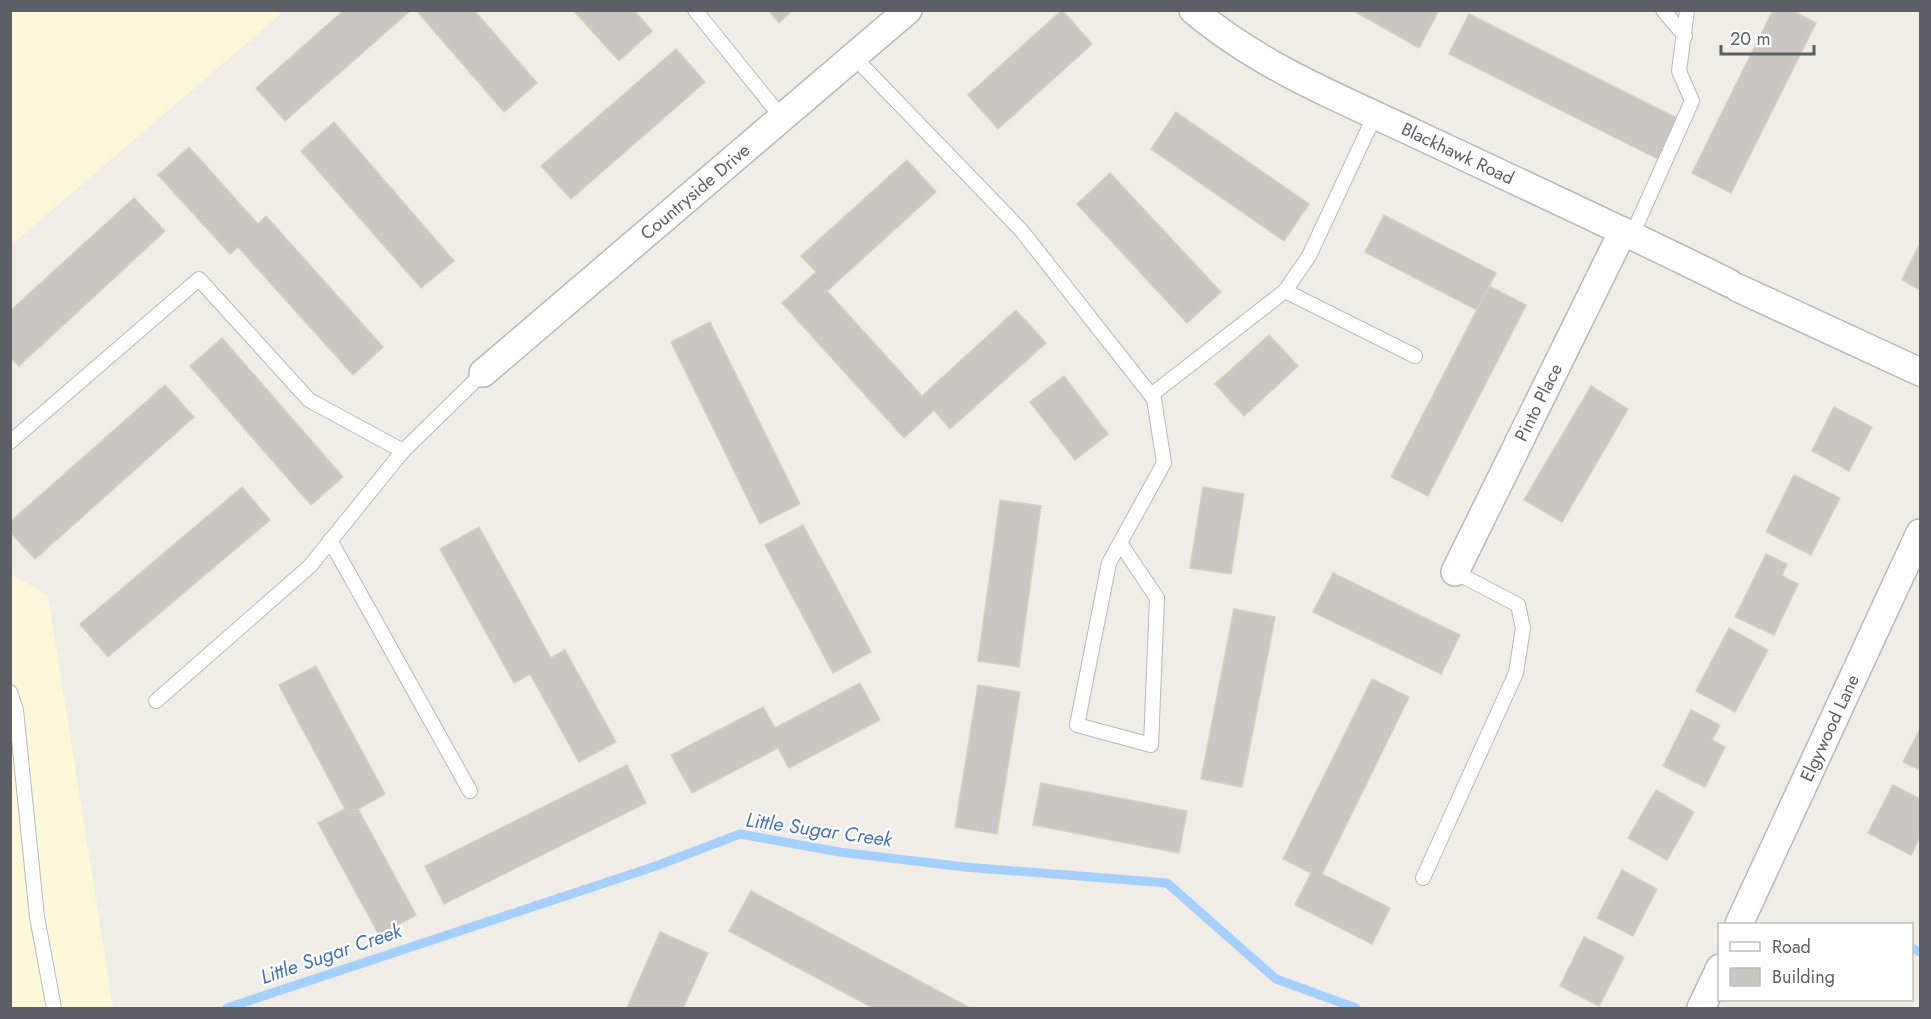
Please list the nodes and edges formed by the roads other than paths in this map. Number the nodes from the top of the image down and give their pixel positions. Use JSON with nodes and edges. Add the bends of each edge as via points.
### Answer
{"nodes":[{"id":1,"x":695,"y":10,"type":"edge"},
{"id":2,"x":908,"y":10,"type":"edge"},
{"id":3,"x":1193,"y":10,"type":"edge"},
{"id":4,"x":1663,"y":10,"type":"edge"},
{"id":5,"x":1687,"y":10,"type":"edge"},
{"id":6,"x":1685,"y":36,"type":"junction"},
{"id":7,"x":854,"y":57,"type":"junction"},
{"id":8,"x":1374,"y":115,"type":"junction"},
{"id":9,"x":782,"y":118,"type":"junction"},
{"id":10,"x":1627,"y":233,"type":"junction"},
{"id":11,"x":1286,"y":291,"type":"junction"},
{"id":12,"x":1416,"y":356,"type":"dead end"},
{"id":13,"x":1920,"y":372,"type":"edge"},
{"id":14,"x":483,"y":373,"type":"joint"},
{"id":15,"x":1151,"y":395,"type":"junction"},
{"id":16,"x":10,"y":442,"type":"edge"},
{"id":17,"x":403,"y":451,"type":"junction"},
{"id":18,"x":1920,"y":533,"type":"edge"},
{"id":19,"x":330,"y":540,"type":"junction"},
{"id":20,"x":1120,"y":543,"type":"junction"},
{"id":21,"x":1455,"y":573,"type":"joint"},
{"id":22,"x":10,"y":692,"type":"edge"},
{"id":23,"x":156,"y":701,"type":"dead end"},
{"id":24,"x":470,"y":791,"type":"dead end"},
{"id":25,"x":1423,"y":878,"type":"dead end"},
{"id":26,"x":1739,"y":923,"type":"edge"},
{"id":27,"x":1718,"y":970,"type":"edge"},
{"id":28,"x":54,"y":1008,"type":"edge"},
{"id":29,"x":1701,"y":1008,"type":"edge"}],
"edges":[{"from":1,"to":9,"type":"lane"},
{"from":2,"to":7,"type":"street","name":"Countryside Drive"},
{"from":3,"to":8,"type":"street","name":"Blackhawk Road","via":[[1236,43]]},
{"from":4,"to":6,"type":"lane"},
{"from":5,"to":6,"type":"lane"},
{"from":6,"to":10,"type":"lane","via":[[1680,70],[1692,101]]},
{"from":7,"to":9,"type":"street","name":"Countryside Drive"},
{"from":7,"to":15,"type":"lane","via":[[1022,230]]},
{"from":8,"to":10,"type":"street","name":"Blackhawk Road"},
{"from":8,"to":11,"type":"lane","via":[[1309,256]]},
{"from":9,"to":14,"type":"street","name":"Countryside Drive"},
{"from":10,"to":13,"type":"street","name":"Blackhawk Road"},
{"from":10,"to":21,"type":"street","name":"Pinto Place"},
{"from":11,"to":12,"type":"lane"},
{"from":11,"to":15,"type":"lane"},
{"from":14,"to":17,"type":"lane"},
{"from":15,"to":20,"type":"lane","via":[[1164,463]]},
{"from":16,"to":17,"type":"lane","via":[[199,279],[309,400]]},
{"from":17,"to":19,"type":"lane"},
{"from":18,"to":26,"type":"street","name":"Elgywood Lane"},
{"from":19,"to":23,"type":"lane","via":[[310,566]]},
{"from":19,"to":24,"type":"lane"},
{"from":20,"to":20,"type":"lane","via":[[1109,563],[1077,725],[1151,745],[1158,598]]},
{"from":21,"to":25,"type":"lane","via":[[1518,605],[1523,628],[1516,673]]},
{"from":22,"to":28,"type":"lane","via":[[16,710],[37,917]]},
{"from":27,"to":29,"type":"street"}]}
